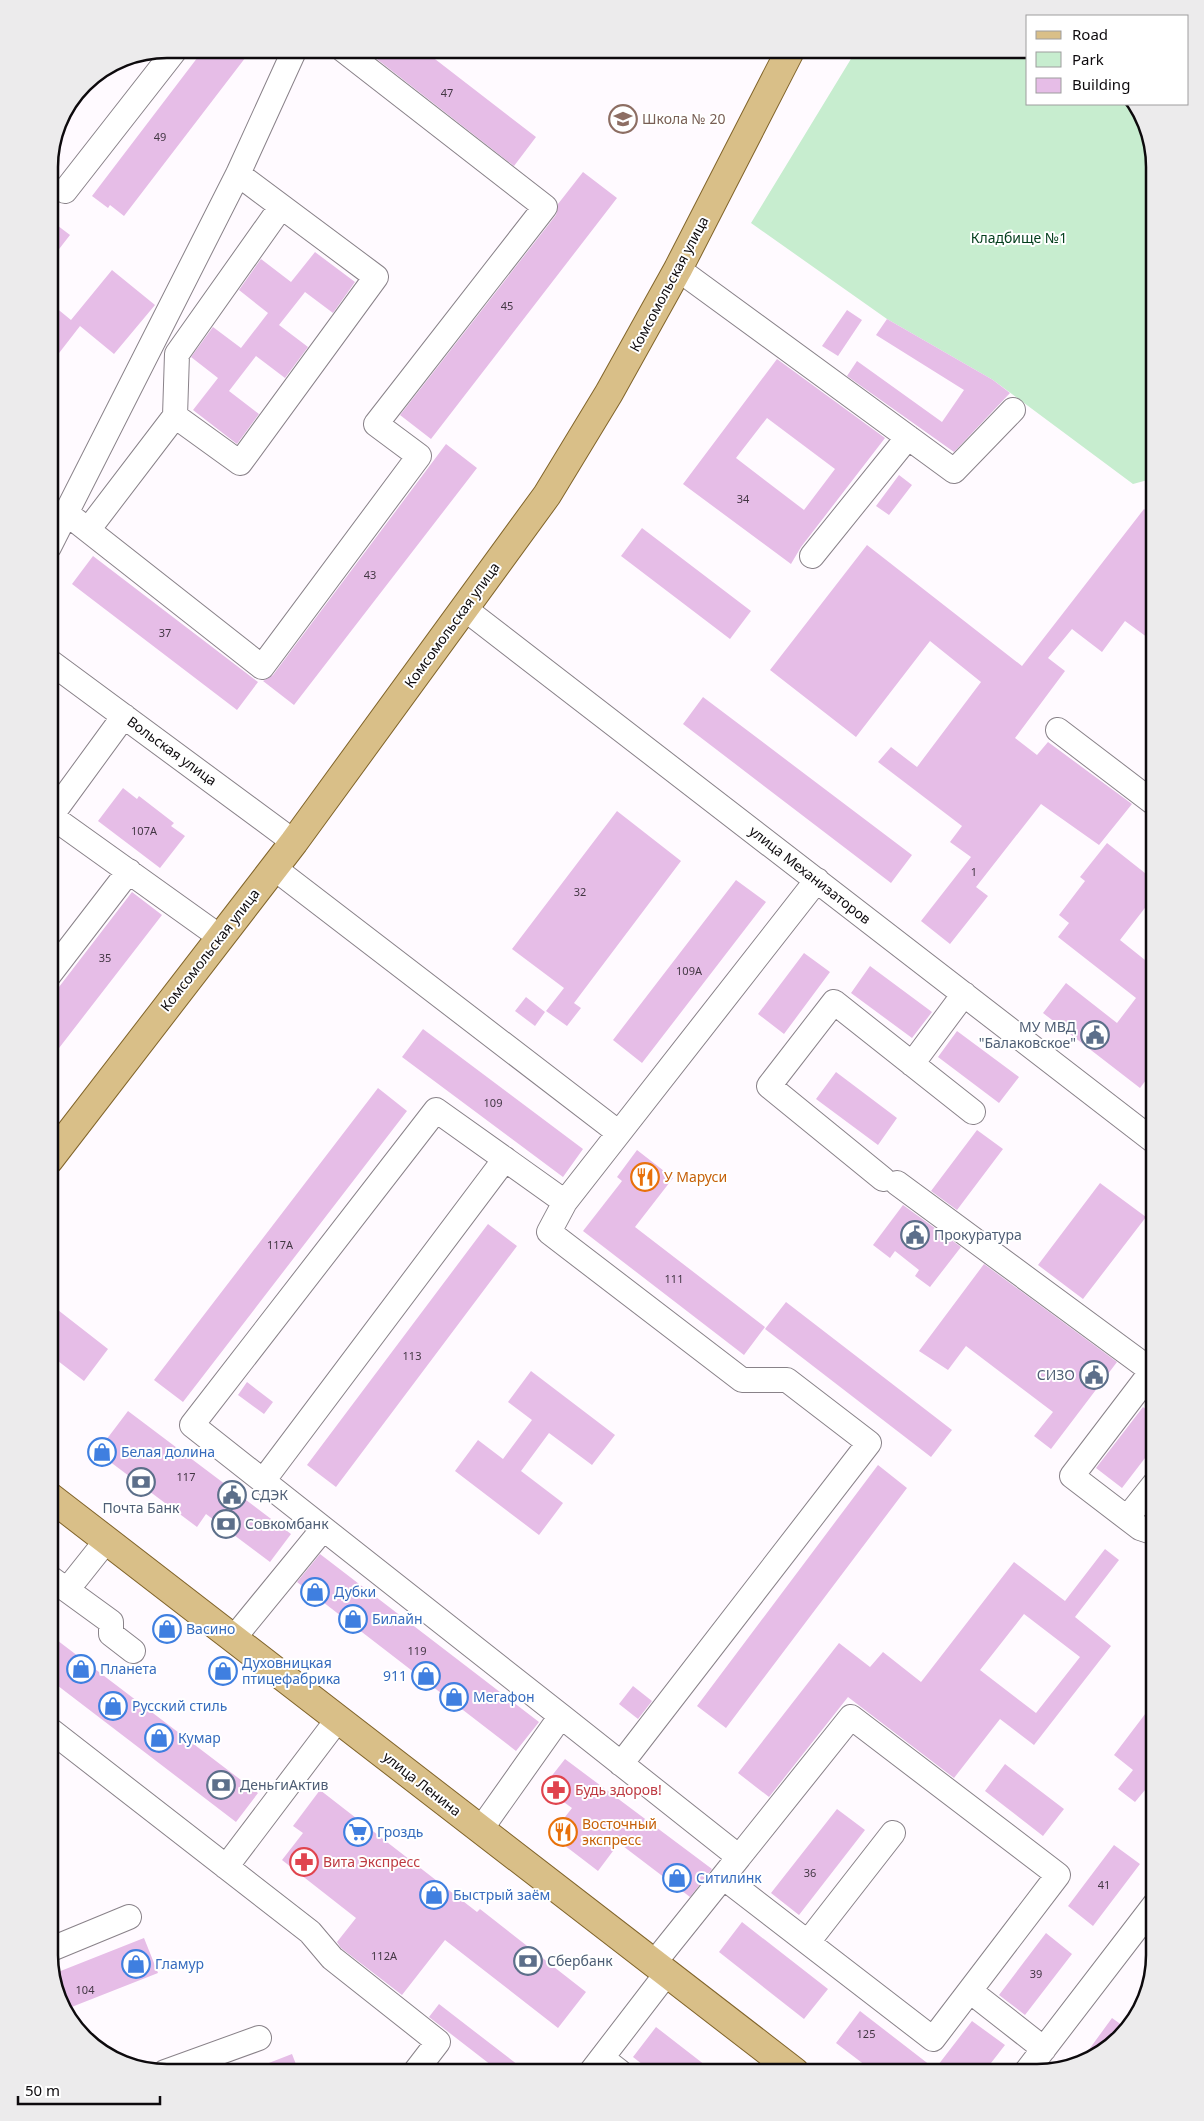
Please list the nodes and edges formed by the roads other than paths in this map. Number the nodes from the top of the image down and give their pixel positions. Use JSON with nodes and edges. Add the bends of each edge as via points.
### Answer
{"nodes":[{"id":1,"x":169,"y":58,"type":"edge"},
{"id":2,"x":290,"y":58,"type":"edge"},
{"id":3,"x":354,"y":58,"type":"edge"},
{"id":4,"x":786,"y":58,"type":"edge"},
{"id":5,"x":238,"y":174,"type":"junction"},
{"id":6,"x":65,"y":191,"type":"dead end"},
{"id":7,"x":281,"y":207,"type":"junction"},
{"id":8,"x":678,"y":269,"type":"junction"},
{"id":9,"x":1012,"y":410,"type":"dead end"},
{"id":10,"x":175,"y":416,"type":"junction"},
{"id":11,"x":908,"y":437,"type":"junction"},
{"id":12,"x":66,"y":512,"type":"junction"},
{"id":13,"x":58,"y":528,"type":"edge"},
{"id":14,"x":88,"y":530,"type":"junction"},
{"id":15,"x":812,"y":556,"type":"dead end"},
{"id":16,"x":465,"y":608,"type":"junction"},
{"id":17,"x":58,"y":668,"type":"edge"},
{"id":18,"x":124,"y":716,"type":"junction"},
{"id":19,"x":1058,"y":730,"type":"dead end"},
{"id":20,"x":1146,"y":797,"type":"edge"},
{"id":21,"x":58,"y":804,"type":"edge"},
{"id":22,"x":58,"y":821,"type":"edge"},
{"id":23,"x":294,"y":842,"type":"junction"},
{"id":24,"x":274,"y":868,"type":"junction"},
{"id":25,"x":129,"y":871,"type":"junction"},
{"id":26,"x":817,"y":880,"type":"junction"},
{"id":27,"x":220,"y":937,"type":"junction"},
{"id":28,"x":58,"y":963,"type":"edge"},
{"id":29,"x":964,"y":994,"type":"junction"},
{"id":30,"x":912,"y":1064,"type":"junction"},
{"id":31,"x":973,"y":1112,"type":"dead end"},
{"id":32,"x":619,"y":1133,"type":"junction"},
{"id":33,"x":1146,"y":1135,"type":"edge"},
{"id":34,"x":58,"y":1148,"type":"edge"},
{"id":35,"x":505,"y":1159,"type":"junction"},
{"id":36,"x":565,"y":1202,"type":"junction"},
{"id":37,"x":1146,"y":1363,"type":"edge"},
{"id":38,"x":1146,"y":1379,"type":"edge"},
{"id":39,"x":262,"y":1481,"type":"junction"},
{"id":40,"x":1146,"y":1494,"type":"edge"},
{"id":41,"x":58,"y":1503,"type":"edge"},
{"id":42,"x":1127,"y":1518,"type":"junction"},
{"id":43,"x":324,"y":1529,"type":"junction"},
{"id":44,"x":1146,"y":1530,"type":"edge"},
{"id":45,"x":106,"y":1540,"type":"junction"},
{"id":46,"x":58,"y":1584,"type":"edge"},
{"id":47,"x":233,"y":1639,"type":"junction"},
{"id":48,"x":133,"y":1651,"type":"dead end"},
{"id":49,"x":561,"y":1716,"type":"junction"},
{"id":50,"x":338,"y":1719,"type":"junction"},
{"id":51,"x":58,"y":1736,"type":"edge"},
{"id":52,"x":621,"y":1764,"type":"junction"},
{"id":53,"x":481,"y":1829,"type":"junction"},
{"id":54,"x":893,"y":1833,"type":"dead end"},
{"id":55,"x":739,"y":1857,"type":"junction"},
{"id":56,"x":226,"y":1867,"type":"junction"},
{"id":57,"x":723,"y":1877,"type":"junction"},
{"id":58,"x":129,"y":1917,"type":"dead end"},
{"id":59,"x":1146,"y":1923,"type":"edge"},
{"id":60,"x":808,"y":1942,"type":"junction"},
{"id":61,"x":58,"y":1946,"type":"edge"},
{"id":62,"x":661,"y":1968,"type":"junction"},
{"id":63,"x":970,"y":1991,"type":"junction"},
{"id":64,"x":259,"y":2038,"type":"dead end"},
{"id":65,"x":1044,"y":2050,"type":"junction"},
{"id":66,"x":190,"y":2063,"type":"edge"},
{"id":67,"x":422,"y":2063,"type":"edge"},
{"id":68,"x":606,"y":2063,"type":"edge"},
{"id":69,"x":783,"y":2063,"type":"edge"},
{"id":70,"x":1033,"y":2063,"type":"edge"}],
"edges":[{"from":1,"to":6,"type":"street"},
{"from":2,"to":5,"type":"street"},
{"from":3,"to":14,"type":"street","via":[[545,207],[376,424],[419,456],[262,668]]},
{"from":4,"to":8,"type":"main road","name":"Комсомольская улица"},
{"from":5,"to":7,"type":"street"},
{"from":5,"to":12,"type":"street"},
{"from":7,"to":10,"type":"street","via":[[176,354]]},
{"from":7,"to":10,"type":"street","via":[[376,278],[240,463]]},
{"from":8,"to":11,"type":"street"},
{"from":8,"to":16,"type":"main road","name":"Комсомольская улица","via":[[609,393],[547,494]]},
{"from":9,"to":11,"type":"street","via":[[954,471]]},
{"from":10,"to":14,"type":"street"},
{"from":11,"to":15,"type":"street"},
{"from":12,"to":13,"type":"street"},
{"from":12,"to":14,"type":"street"},
{"from":16,"to":23,"type":"main road","name":"Комсомольская улица"},
{"from":16,"to":26,"type":"street","name":"улица Механизаторов"},
{"from":17,"to":18,"type":"street","name":"Вольская улица"},
{"from":18,"to":21,"type":"street"},
{"from":18,"to":23,"type":"street","name":"Вольская улица"},
{"from":19,"to":20,"type":"street"},
{"from":22,"to":25,"type":"street"},
{"from":23,"to":24,"type":"main road","name":"Комсомольская улица"},
{"from":24,"to":27,"type":"main road","name":"Комсомольская улица"},
{"from":24,"to":32,"type":"street"},
{"from":25,"to":27,"type":"street"},
{"from":25,"to":28,"type":"street"},
{"from":26,"to":29,"type":"street","name":"улица Механизаторов"},
{"from":26,"to":32,"type":"street"},
{"from":27,"to":34,"type":"main road","name":"Комсомольская улица"},
{"from":29,"to":30,"type":"street"},
{"from":29,"to":33,"type":"street","name":"улица Механизаторов"},
{"from":30,"to":31,"type":"street"},
{"from":30,"to":37,"type":"street","via":[[834,1002],[769,1086],[890,1181]]},
{"from":32,"to":36,"type":"street"},
{"from":35,"to":36,"type":"street"},
{"from":35,"to":39,"type":"street"},
{"from":35,"to":39,"type":"street","via":[[436,1110],[192,1425]]},
{"from":36,"to":52,"type":"street","via":[[549,1232],[742,1380],[787,1380],[869,1443]]},
{"from":38,"to":42,"type":"street","via":[[1072,1476]]},
{"from":39,"to":43,"type":"street"},
{"from":40,"to":42,"type":"street"},
{"from":41,"to":45,"type":"main road","name":"улица Ленина"},
{"from":42,"to":44,"type":"street"},
{"from":43,"to":47,"type":"street"},
{"from":43,"to":49,"type":"street"},
{"from":45,"to":46,"type":"street"},
{"from":45,"to":47,"type":"main road","name":"улица Ленина"},
{"from":46,"to":48,"type":"street","via":[[111,1622],[111,1634]]},
{"from":47,"to":50,"type":"main road","name":"улица Ленина"},
{"from":49,"to":52,"type":"street"},
{"from":49,"to":53,"type":"street"},
{"from":50,"to":53,"type":"main road","name":"улица Ленина"},
{"from":50,"to":56,"type":"street"},
{"from":51,"to":56,"type":"street"},
{"from":52,"to":55,"type":"street"},
{"from":53,"to":62,"type":"main road","name":"улица Ленина"},
{"from":54,"to":60,"type":"street"},
{"from":55,"to":57,"type":"street"},
{"from":55,"to":63,"type":"street","via":[[851,1717],[1058,1875]]},
{"from":56,"to":67,"type":"street","via":[[310,1932],[332,1958],[438,2042]]},
{"from":57,"to":60,"type":"street"},
{"from":57,"to":62,"type":"street"},
{"from":58,"to":61,"type":"street"},
{"from":59,"to":65,"type":"street"},
{"from":60,"to":63,"type":"street","via":[[933,2039]]},
{"from":62,"to":68,"type":"street"},
{"from":62,"to":69,"type":"main road","name":"улица Ленина"},
{"from":63,"to":65,"type":"street"},
{"from":64,"to":66,"type":"street"},
{"from":65,"to":70,"type":"street"}]}
